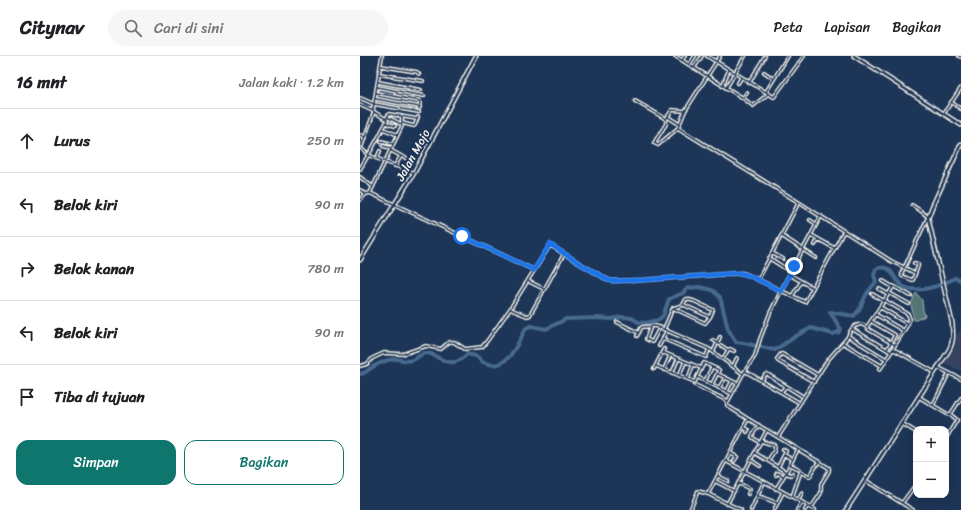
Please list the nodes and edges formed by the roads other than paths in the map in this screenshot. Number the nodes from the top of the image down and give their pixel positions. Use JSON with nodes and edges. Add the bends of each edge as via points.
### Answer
{"nodes":[{"id":1,"x":382,"y":56,"type":"edge"},
{"id":2,"x":476,"y":56,"type":"edge"},
{"id":3,"x":675,"y":56,"type":"edge"},
{"id":4,"x":684,"y":56,"type":"edge"},
{"id":5,"x":695,"y":56,"type":"edge"},
{"id":6,"x":702,"y":56,"type":"edge"},
{"id":7,"x":707,"y":56,"type":"edge"},
{"id":8,"x":720,"y":56,"type":"edge"},
{"id":9,"x":745,"y":56,"type":"edge"},
{"id":10,"x":765,"y":56,"type":"edge"},
{"id":11,"x":788,"y":56,"type":"edge"},
{"id":12,"x":804,"y":56,"type":"edge"},
{"id":13,"x":854,"y":56,"type":"edge"},
{"id":14,"x":682,"y":60,"type":"junction"},
{"id":15,"x":716,"y":62,"type":"junction"},
{"id":16,"x":689,"y":65,"type":"junction"},
{"id":17,"x":381,"y":66,"type":"junction"},
{"id":18,"x":694,"y":68,"type":"junction"},
{"id":19,"x":729,"y":70,"type":"junction"},
{"id":20,"x":764,"y":72,"type":"dead end"},
{"id":21,"x":734,"y":73,"type":"junction"},
{"id":22,"x":379,"y":74,"type":"junction"},
{"id":23,"x":419,"y":74,"type":"dead end"},
{"id":24,"x":707,"y":76,"type":"junction"},
{"id":25,"x":741,"y":78,"type":"junction"},
{"id":26,"x":774,"y":79,"type":"junction"},
{"id":27,"x":423,"y":81,"type":"dead end"},
{"id":28,"x":378,"y":82,"type":"junction"},
{"id":29,"x":738,"y":82,"type":"dead end"},
{"id":30,"x":749,"y":83,"type":"junction"},
{"id":31,"x":722,"y":86,"type":"junction"},
{"id":32,"x":377,"y":87,"type":"junction"},
{"id":33,"x":726,"y":88,"type":"junction"},
{"id":34,"x":961,"y":88,"type":"edge"},
{"id":35,"x":421,"y":90,"type":"dead end"},
{"id":36,"x":747,"y":92,"type":"dead end"},
{"id":37,"x":376,"y":93,"type":"junction"},
{"id":38,"x":766,"y":93,"type":"junction"},
{"id":39,"x":768,"y":94,"type":"junction"},
{"id":40,"x":394,"y":96,"type":"junction"},
{"id":41,"x":424,"y":96,"type":"dead end"},
{"id":42,"x":360,"y":98,"type":"edge"},
{"id":43,"x":743,"y":98,"type":"junction"},
{"id":44,"x":376,"y":99,"type":"dead end"},
{"id":45,"x":635,"y":100,"type":"dead end"},
{"id":46,"x":951,"y":102,"type":"junction"},
{"id":47,"x":393,"y":103,"type":"junction"},
{"id":48,"x":374,"y":104,"type":"junction"},
{"id":49,"x":360,"y":106,"type":"edge"},
{"id":50,"x":419,"y":110,"type":"junction"},
{"id":51,"x":961,"y":110,"type":"edge"},
{"id":52,"x":685,"y":111,"type":"junction"},
{"id":53,"x":374,"y":112,"type":"junction"},
{"id":54,"x":944,"y":113,"type":"junction"},
{"id":55,"x":402,"y":116,"type":"junction"},
{"id":56,"x":418,"y":117,"type":"junction"},
{"id":57,"x":668,"y":117,"type":"junction"},
{"id":58,"x":387,"y":118,"type":"junction"},
{"id":59,"x":666,"y":120,"type":"junction"},
{"id":60,"x":386,"y":123,"type":"junction"},
{"id":61,"x":679,"y":124,"type":"junction"},
{"id":62,"x":961,"y":125,"type":"edge"},
{"id":63,"x":395,"y":126,"type":"dead end"},
{"id":64,"x":678,"y":128,"type":"junction"},
{"id":65,"x":382,"y":129,"type":"junction"},
{"id":66,"x":360,"y":135,"type":"edge"},
{"id":67,"x":398,"y":135,"type":"junction"},
{"id":68,"x":365,"y":137,"type":"junction"},
{"id":69,"x":381,"y":141,"type":"dead end"},
{"id":70,"x":393,"y":144,"type":"junction"},
{"id":71,"x":961,"y":144,"type":"edge"},
{"id":72,"x":383,"y":146,"type":"dead end"},
{"id":73,"x":391,"y":149,"type":"junction"},
{"id":74,"x":380,"y":151,"type":"dead end"},
{"id":75,"x":368,"y":155,"type":"junction"},
{"id":76,"x":401,"y":156,"type":"junction"},
{"id":77,"x":378,"y":158,"type":"junction"},
{"id":78,"x":385,"y":161,"type":"junction"},
{"id":79,"x":395,"y":166,"type":"junction"},
{"id":80,"x":360,"y":169,"type":"edge"},
{"id":81,"x":405,"y":170,"type":"junction"},
{"id":82,"x":414,"y":173,"type":"junction"},
{"id":83,"x":360,"y":177,"type":"edge"},
{"id":84,"x":373,"y":187,"type":"junction"},
{"id":85,"x":360,"y":190,"type":"edge"},
{"id":86,"x":370,"y":193,"type":"junction"},
{"id":87,"x":366,"y":194,"type":"junction"},
{"id":88,"x":360,"y":200,"type":"edge"},
{"id":89,"x":799,"y":203,"type":"junction"},
{"id":90,"x":395,"y":204,"type":"junction"},
{"id":91,"x":912,"y":204,"type":"dead end"},
{"id":92,"x":821,"y":216,"type":"junction"},
{"id":93,"x":928,"y":218,"type":"junction"},
{"id":94,"x":810,"y":220,"type":"dead end"},
{"id":95,"x":816,"y":224,"type":"junction"},
{"id":96,"x":844,"y":231,"type":"junction"},
{"id":97,"x":811,"y":235,"type":"junction"},
{"id":98,"x":782,"y":236,"type":"junction"},
{"id":99,"x":818,"y":240,"type":"junction"},
{"id":100,"x":815,"y":244,"type":"dead end"},
{"id":101,"x":834,"y":248,"type":"junction"},
{"id":102,"x":803,"y":250,"type":"junction"},
{"id":103,"x":772,"y":253,"type":"junction"},
{"id":104,"x":564,"y":254,"type":"junction"},
{"id":105,"x":769,"y":258,"type":"junction"},
{"id":106,"x":816,"y":258,"type":"dead end"},
{"id":107,"x":783,"y":259,"type":"dead end"},
{"id":108,"x":360,"y":260,"type":"edge"},
{"id":109,"x":914,"y":263,"type":"dead end"},
{"id":110,"x":904,"y":267,"type":"junction"},
{"id":111,"x":534,"y":270,"type":"junction"},
{"id":112,"x":791,"y":272,"type":"junction"},
{"id":113,"x":916,"y":273,"type":"junction"},
{"id":114,"x":789,"y":275,"type":"junction"},
{"id":115,"x":758,"y":280,"type":"junction"},
{"id":116,"x":528,"y":281,"type":"junction"},
{"id":117,"x":883,"y":281,"type":"dead end"},
{"id":118,"x":801,"y":282,"type":"junction"},
{"id":119,"x":893,"y":287,"type":"junction"},
{"id":120,"x":813,"y":288,"type":"junction"},
{"id":121,"x":544,"y":289,"type":"junction"},
{"id":122,"x":879,"y":289,"type":"dead end"},
{"id":123,"x":781,"y":291,"type":"junction"},
{"id":124,"x":888,"y":293,"type":"junction"},
{"id":125,"x":872,"y":294,"type":"dead end"},
{"id":126,"x":792,"y":296,"type":"junction"},
{"id":127,"x":911,"y":296,"type":"dead end"},
{"id":128,"x":884,"y":300,"type":"junction"},
{"id":129,"x":908,"y":304,"type":"dead end"},
{"id":130,"x":684,"y":305,"type":"junction"},
{"id":131,"x":880,"y":307,"type":"junction"},
{"id":132,"x":673,"y":308,"type":"junction"},
{"id":133,"x":510,"y":309,"type":"junction"},
{"id":134,"x":875,"y":314,"type":"junction"},
{"id":135,"x":710,"y":317,"type":"junction"},
{"id":136,"x":871,"y":321,"type":"junction"},
{"id":137,"x":617,"y":322,"type":"dead end"},
{"id":138,"x":908,"y":324,"type":"junction"},
{"id":139,"x":651,"y":326,"type":"junction"},
{"id":140,"x":660,"y":327,"type":"junction"},
{"id":141,"x":867,"y":327,"type":"junction"},
{"id":142,"x":664,"y":329,"type":"junction"},
{"id":143,"x":852,"y":329,"type":"junction"},
{"id":144,"x":667,"y":330,"type":"junction"},
{"id":145,"x":904,"y":331,"type":"junction"},
{"id":146,"x":639,"y":333,"type":"junction"},
{"id":147,"x":637,"y":336,"type":"dead end"},
{"id":148,"x":848,"y":336,"type":"junction"},
{"id":149,"x":720,"y":337,"type":"dead end"},
{"id":150,"x":663,"y":338,"type":"junction"},
{"id":151,"x":714,"y":340,"type":"dead end"},
{"id":152,"x":717,"y":342,"type":"junction"},
{"id":153,"x":843,"y":343,"type":"junction"},
{"id":154,"x":891,"y":343,"type":"junction"},
{"id":155,"x":895,"y":345,"type":"junction"},
{"id":156,"x":659,"y":346,"type":"dead end"},
{"id":157,"x":664,"y":349,"type":"dead end"},
{"id":158,"x":710,"y":349,"type":"junction"},
{"id":159,"x":893,"y":349,"type":"junction"},
{"id":160,"x":728,"y":350,"type":"junction"},
{"id":161,"x":887,"y":350,"type":"junction"},
{"id":162,"x":734,"y":351,"type":"dead end"},
{"id":163,"x":662,"y":352,"type":"junction"},
{"id":164,"x":713,"y":352,"type":"junction"},
{"id":165,"x":891,"y":352,"type":"junction"},
{"id":166,"x":670,"y":356,"type":"junction"},
{"id":167,"x":737,"y":358,"type":"dead end"},
{"id":168,"x":678,"y":359,"type":"junction"},
{"id":169,"x":723,"y":359,"type":"junction"},
{"id":170,"x":886,"y":359,"type":"junction"},
{"id":171,"x":685,"y":362,"type":"junction"},
{"id":172,"x":693,"y":365,"type":"junction"},
{"id":173,"x":360,"y":366,"type":"edge"},
{"id":174,"x":656,"y":366,"type":"junction"},
{"id":175,"x":733,"y":366,"type":"junction"},
{"id":176,"x":882,"y":366,"type":"junction"},
{"id":177,"x":712,"y":367,"type":"junction"},
{"id":178,"x":937,"y":367,"type":"junction"},
{"id":179,"x":702,"y":368,"type":"junction"},
{"id":180,"x":654,"y":369,"type":"dead end"},
{"id":181,"x":880,"y":369,"type":"dead end"},
{"id":182,"x":664,"y":370,"type":"junction"},
{"id":183,"x":745,"y":371,"type":"junction"},
{"id":184,"x":934,"y":372,"type":"junction"},
{"id":185,"x":672,"y":373,"type":"junction"},
{"id":186,"x":949,"y":373,"type":"junction"},
{"id":187,"x":717,"y":374,"type":"junction"},
{"id":188,"x":743,"y":374,"type":"junction"},
{"id":189,"x":818,"y":375,"type":"junction"},
{"id":190,"x":679,"y":376,"type":"junction"},
{"id":191,"x":697,"y":377,"type":"junction"},
{"id":192,"x":725,"y":378,"type":"junction"},
{"id":193,"x":688,"y":379,"type":"junction"},
{"id":194,"x":961,"y":379,"type":"edge"},
{"id":195,"x":762,"y":380,"type":"junction"},
{"id":196,"x":705,"y":381,"type":"junction"},
{"id":197,"x":732,"y":381,"type":"junction"},
{"id":198,"x":814,"y":382,"type":"junction"},
{"id":199,"x":712,"y":384,"type":"junction"},
{"id":200,"x":738,"y":384,"type":"junction"},
{"id":201,"x":695,"y":385,"type":"dead end"},
{"id":202,"x":786,"y":386,"type":"junction"},
{"id":203,"x":719,"y":388,"type":"junction"},
{"id":204,"x":727,"y":391,"type":"junction"},
{"id":205,"x":782,"y":392,"type":"junction"},
{"id":206,"x":732,"y":394,"type":"junction"},
{"id":207,"x":802,"y":396,"type":"dead end"},
{"id":208,"x":918,"y":396,"type":"junction"},
{"id":209,"x":961,"y":398,"type":"edge"},
{"id":210,"x":728,"y":401,"type":"junction"},
{"id":211,"x":798,"y":402,"type":"dead end"},
{"id":212,"x":933,"y":405,"type":"junction"},
{"id":213,"x":950,"y":414,"type":"junction"},
{"id":214,"x":748,"y":419,"type":"junction"},
{"id":215,"x":901,"y":423,"type":"junction"},
{"id":216,"x":759,"y":425,"type":"junction"},
{"id":217,"x":744,"y":428,"type":"junction"},
{"id":218,"x":767,"y":430,"type":"junction"},
{"id":219,"x":913,"y":430,"type":"edge"},
{"id":220,"x":747,"y":432,"type":"dead end"},
{"id":221,"x":949,"y":434,"type":"edge"},
{"id":222,"x":778,"y":437,"type":"junction"},
{"id":223,"x":761,"y":442,"type":"junction"},
{"id":224,"x":782,"y":449,"type":"dead end"},
{"id":225,"x":798,"y":449,"type":"junction"},
{"id":226,"x":755,"y":452,"type":"junction"},
{"id":227,"x":730,"y":453,"type":"junction"},
{"id":228,"x":784,"y":455,"type":"junction"},
{"id":229,"x":792,"y":459,"type":"junction"},
{"id":230,"x":751,"y":460,"type":"junction"},
{"id":231,"x":726,"y":461,"type":"junction"},
{"id":232,"x":734,"y":461,"type":"dead end"},
{"id":233,"x":768,"y":461,"type":"junction"},
{"id":234,"x":819,"y":461,"type":"junction"},
{"id":235,"x":790,"y":464,"type":"junction"},
{"id":236,"x":760,"y":466,"type":"dead end"},
{"id":237,"x":778,"y":467,"type":"junction"},
{"id":238,"x":744,"y":471,"type":"junction"},
{"id":239,"x":793,"y":472,"type":"dead end"},
{"id":240,"x":801,"y":472,"type":"junction"},
{"id":241,"x":776,"y":474,"type":"dead end"},
{"id":242,"x":785,"y":474,"type":"junction"},
{"id":243,"x":718,"y":476,"type":"junction"},
{"id":244,"x":864,"y":480,"type":"junction"},
{"id":245,"x":715,"y":481,"type":"junction"},
{"id":246,"x":728,"y":481,"type":"dead end"},
{"id":247,"x":764,"y":482,"type":"junction"},
{"id":248,"x":738,"y":483,"type":"junction"},
{"id":249,"x":776,"y":488,"type":"junction"},
{"id":250,"x":913,"y":488,"type":"edge"},
{"id":251,"x":734,"y":491,"type":"junction"},
{"id":252,"x":783,"y":492,"type":"junction"},
{"id":253,"x":802,"y":493,"type":"dead end"},
{"id":254,"x":708,"y":494,"type":"junction"},
{"id":255,"x":748,"y":494,"type":"dead end"},
{"id":256,"x":757,"y":496,"type":"junction"},
{"id":257,"x":792,"y":497,"type":"junction"},
{"id":258,"x":798,"y":500,"type":"junction"},
{"id":259,"x":802,"y":502,"type":"junction"},
{"id":260,"x":777,"y":503,"type":"junction"},
{"id":261,"x":902,"y":503,"type":"junction"},
{"id":262,"x":727,"y":504,"type":"junction"},
{"id":263,"x":808,"y":506,"type":"junction"},
{"id":264,"x":811,"y":508,"type":"junction"},
{"id":265,"x":690,"y":510,"type":"edge"},
{"id":266,"x":741,"y":510,"type":"edge"},
{"id":267,"x":750,"y":510,"type":"edge"},
{"id":268,"x":774,"y":510,"type":"edge"},
{"id":269,"x":796,"y":510,"type":"edge"},
{"id":270,"x":805,"y":510,"type":"edge"},
{"id":271,"x":814,"y":510,"type":"edge"},
{"id":272,"x":846,"y":510,"type":"edge"},
{"id":273,"x":913,"y":510,"type":"edge"}],
"edges":[{"from":1,"to":17,"type":"street"},
{"from":2,"to":82,"type":"main road","name":"Jalan Mojo"},
{"from":3,"to":14,"type":"street"},
{"from":4,"to":14,"type":"street"},
{"from":5,"to":16,"type":"street"},
{"from":6,"to":18,"type":"street"},
{"from":7,"to":15,"type":"street"},
{"from":8,"to":15,"type":"street"},
{"from":9,"to":21,"type":"street"},
{"from":10,"to":30,"type":"street"},
{"from":11,"to":26,"type":"street"},
{"from":12,"to":39,"type":"street","via":[[775,97]]},
{"from":13,"to":54,"type":"main road"},
{"from":14,"to":16,"type":"street"},
{"from":15,"to":19,"type":"street"},
{"from":15,"to":24,"type":"street"},
{"from":16,"to":18,"type":"street"},
{"from":17,"to":22,"type":"street"},
{"from":17,"to":23,"type":"street"},
{"from":18,"to":24,"type":"street"},
{"from":19,"to":21,"type":"street"},
{"from":19,"to":31,"type":"street"},
{"from":20,"to":26,"type":"street"},
{"from":21,"to":25,"type":"street"},
{"from":21,"to":33,"type":"street"},
{"from":22,"to":27,"type":"street"},
{"from":22,"to":28,"type":"street"},
{"from":24,"to":31,"type":"street"},
{"from":24,"to":52,"type":"street"},
{"from":25,"to":29,"type":"street"},
{"from":25,"to":30,"type":"street"},
{"from":26,"to":38,"type":"street"},
{"from":28,"to":32,"type":"street"},
{"from":28,"to":35,"type":"street"},
{"from":30,"to":38,"type":"street"},
{"from":31,"to":33,"type":"street"},
{"from":32,"to":37,"type":"street"},
{"from":32,"to":41,"type":"street"},
{"from":33,"to":43,"type":"street"},
{"from":34,"to":46,"type":"street"},
{"from":36,"to":43,"type":"street"},
{"from":37,"to":40,"type":"street"},
{"from":37,"to":48,"type":"street"},
{"from":38,"to":39,"type":"street"},
{"from":39,"to":43,"type":"street","via":[[753,106]]},
{"from":40,"to":47,"type":"street"},
{"from":40,"to":50,"type":"street","via":[[420,101]]},
{"from":42,"to":48,"type":"street"},
{"from":44,"to":47,"type":"street"},
{"from":45,"to":59,"type":"street"},
{"from":46,"to":51,"type":"street"},
{"from":46,"to":54,"type":"street"},
{"from":47,"to":50,"type":"street"},
{"from":48,"to":50,"type":"street"},
{"from":48,"to":53,"type":"street"},
{"from":49,"to":53,"type":"street"},
{"from":50,"to":56,"type":"street"},
{"from":52,"to":57,"type":"street","via":[[672,109]]},
{"from":52,"to":61,"type":"street"},
{"from":53,"to":58,"type":"street"},
{"from":53,"to":68,"type":"street"},
{"from":54,"to":62,"type":"main road"},
{"from":55,"to":56,"type":"street"},
{"from":55,"to":56,"type":"street","via":[[402,123],[414,126]]},
{"from":55,"to":58,"type":"street","via":[[389,114]]},
{"from":57,"to":59,"type":"street"},
{"from":57,"to":61,"type":"street"},
{"from":58,"to":60,"type":"street"},
{"from":58,"to":67,"type":"street","via":[[402,125]]},
{"from":59,"to":64,"type":"street","via":[[667,124],[653,142],[656,145]]},
{"from":60,"to":63,"type":"street"},
{"from":60,"to":65,"type":"street"},
{"from":61,"to":64,"type":"street"},
{"from":64,"to":89,"type":"street"},
{"from":65,"to":67,"type":"street"},
{"from":65,"to":75,"type":"street"},
{"from":66,"to":68,"type":"street"},
{"from":67,"to":70,"type":"street"},
{"from":68,"to":75,"type":"street","via":[[361,148]]},
{"from":69,"to":70,"type":"street"},
{"from":70,"to":73,"type":"street"},
{"from":71,"to":93,"type":"main road"},
{"from":72,"to":73,"type":"street"},
{"from":73,"to":76,"type":"street"},
{"from":73,"to":78,"type":"street"},
{"from":74,"to":77,"type":"street"},
{"from":75,"to":77,"type":"street"},
{"from":75,"to":80,"type":"street"},
{"from":76,"to":79,"type":"street"},
{"from":76,"to":81,"type":"street","via":[[410,160]]},
{"from":77,"to":78,"type":"street"},
{"from":78,"to":79,"type":"street"},
{"from":78,"to":84,"type":"street"},
{"from":79,"to":81,"type":"street"},
{"from":81,"to":82,"type":"street"},
{"from":82,"to":90,"type":"main road","name":"Jalan Mojo"},
{"from":83,"to":84,"type":"street"},
{"from":84,"to":86,"type":"street"},
{"from":85,"to":87,"type":"street"},
{"from":86,"to":87,"type":"street"},
{"from":86,"to":90,"type":"street"},
{"from":87,"to":88,"type":"street"},
{"from":89,"to":92,"type":"street"},
{"from":89,"to":98,"type":"street"},
{"from":90,"to":108,"type":"main road","name":"Jalan Mojo"},
{"from":90,"to":111,"type":"street"},
{"from":91,"to":93,"type":"street"},
{"from":92,"to":95,"type":"street"},
{"from":92,"to":96,"type":"street"},
{"from":93,"to":110,"type":"street"},
{"from":93,"to":178,"type":"main road","via":[[953,336],[950,348]]},
{"from":94,"to":95,"type":"street"},
{"from":95,"to":97,"type":"street"},
{"from":96,"to":101,"type":"street"},
{"from":96,"to":110,"type":"street"},
{"from":97,"to":99,"type":"street"},
{"from":97,"to":102,"type":"street"},
{"from":98,"to":102,"type":"street"},
{"from":98,"to":103,"type":"street"},
{"from":99,"to":100,"type":"street"},
{"from":99,"to":101,"type":"street"},
{"from":101,"to":120,"type":"street"},
{"from":102,"to":106,"type":"street"},
{"from":102,"to":112,"type":"street"},
{"from":103,"to":105,"type":"street"},
{"from":103,"to":107,"type":"street"},
{"from":104,"to":111,"type":"street","via":[[550,244]]},
{"from":104,"to":115,"type":"street","via":[[612,281],[739,273]]},
{"from":104,"to":121,"type":"street"},
{"from":105,"to":112,"type":"street"},
{"from":105,"to":115,"type":"street"},
{"from":109,"to":113,"type":"street","via":[[918,265]]},
{"from":110,"to":113,"type":"street"},
{"from":110,"to":113,"type":"street","via":[[902,275],[911,280]]},
{"from":111,"to":116,"type":"street"},
{"from":112,"to":114,"type":"street"},
{"from":114,"to":118,"type":"street"},
{"from":114,"to":123,"type":"street"},
{"from":115,"to":123,"type":"street"},
{"from":116,"to":121,"type":"street"},
{"from":116,"to":133,"type":"street"},
{"from":117,"to":119,"type":"street"},
{"from":118,"to":120,"type":"street"},
{"from":118,"to":126,"type":"street"},
{"from":119,"to":124,"type":"street"},
{"from":119,"to":127,"type":"street"},
{"from":120,"to":126,"type":"street","via":[[805,302]]},
{"from":121,"to":133,"type":"street","via":[[530,315]]},
{"from":122,"to":124,"type":"street"},
{"from":123,"to":126,"type":"street"},
{"from":123,"to":183,"type":"street","via":[[767,320],[758,348]]},
{"from":124,"to":128,"type":"street"},
{"from":124,"to":129,"type":"street"},
{"from":125,"to":128,"type":"street"},
{"from":128,"to":131,"type":"street"},
{"from":128,"to":138,"type":"street","via":[[908,314]]},
{"from":130,"to":132,"type":"street"},
{"from":130,"to":135,"type":"street"},
{"from":130,"to":135,"type":"street","via":[[687,299],[712,308]]},
{"from":131,"to":134,"type":"street"},
{"from":131,"to":138,"type":"street"},
{"from":132,"to":135,"type":"street","via":[[705,323]]},
{"from":132,"to":142,"type":"street"},
{"from":133,"to":173,"type":"street","via":[[482,347],[465,348],[449,342],[440,349],[426,346],[404,354],[384,353]]},
{"from":134,"to":136,"type":"street"},
{"from":134,"to":145,"type":"street"},
{"from":136,"to":141,"type":"street"},
{"from":136,"to":154,"type":"street","via":[[895,336]]},
{"from":137,"to":146,"type":"street"},
{"from":138,"to":145,"type":"street"},
{"from":139,"to":140,"type":"street"},
{"from":139,"to":140,"type":"street","via":[[646,340],[652,342]]},
{"from":139,"to":146,"type":"street","via":[[642,327]]},
{"from":140,"to":142,"type":"street"},
{"from":141,"to":143,"type":"street","via":[[861,324]]},
{"from":141,"to":154,"type":"street"},
{"from":142,"to":144,"type":"street"},
{"from":143,"to":148,"type":"street"},
{"from":143,"to":161,"type":"street"},
{"from":144,"to":150,"type":"street"},
{"from":144,"to":158,"type":"street"},
{"from":145,"to":155,"type":"street"},
{"from":146,"to":147,"type":"street"},
{"from":148,"to":153,"type":"street"},
{"from":148,"to":170,"type":"street"},
{"from":149,"to":152,"type":"street"},
{"from":150,"to":156,"type":"street"},
{"from":150,"to":158,"type":"street","via":[[706,357]]},
{"from":151,"to":152,"type":"street"},
{"from":152,"to":160,"type":"street"},
{"from":152,"to":164,"type":"street"},
{"from":153,"to":176,"type":"street"},
{"from":153,"to":189,"type":"street"},
{"from":154,"to":155,"type":"street"},
{"from":154,"to":161,"type":"street"},
{"from":155,"to":159,"type":"street"},
{"from":157,"to":163,"type":"street"},
{"from":158,"to":164,"type":"street"},
{"from":159,"to":165,"type":"street"},
{"from":159,"to":184,"type":"street"},
{"from":160,"to":162,"type":"street"},
{"from":160,"to":169,"type":"street"},
{"from":161,"to":165,"type":"street"},
{"from":163,"to":166,"type":"street"},
{"from":163,"to":174,"type":"street"},
{"from":164,"to":169,"type":"street"},
{"from":165,"to":170,"type":"street"},
{"from":166,"to":168,"type":"street"},
{"from":166,"to":182,"type":"street"},
{"from":167,"to":175,"type":"street"},
{"from":168,"to":171,"type":"street"},
{"from":168,"to":185,"type":"street"},
{"from":169,"to":175,"type":"street"},
{"from":170,"to":176,"type":"street"},
{"from":171,"to":172,"type":"street"},
{"from":171,"to":190,"type":"street"},
{"from":172,"to":179,"type":"street"},
{"from":172,"to":193,"type":"street"},
{"from":174,"to":180,"type":"street"},
{"from":174,"to":182,"type":"street"},
{"from":175,"to":188,"type":"street"},
{"from":176,"to":181,"type":"street"},
{"from":177,"to":179,"type":"street","via":[[704,363]]},
{"from":177,"to":187,"type":"street","via":[[719,370]]},
{"from":177,"to":196,"type":"street"},
{"from":178,"to":184,"type":"main road"},
{"from":178,"to":186,"type":"street"},
{"from":179,"to":191,"type":"street"},
{"from":182,"to":185,"type":"street"},
{"from":183,"to":188,"type":"street"},
{"from":183,"to":195,"type":"street"},
{"from":184,"to":208,"type":"main road"},
{"from":185,"to":190,"type":"street"},
{"from":186,"to":194,"type":"street"},
{"from":186,"to":212,"type":"street"},
{"from":187,"to":192,"type":"street"},
{"from":187,"to":199,"type":"street"},
{"from":188,"to":200,"type":"street"},
{"from":189,"to":198,"type":"street"},
{"from":189,"to":198,"type":"street","via":[[782,354],[777,359]]},
{"from":190,"to":193,"type":"street"},
{"from":191,"to":193,"type":"street","via":[[695,382]]},
{"from":191,"to":196,"type":"street"},
{"from":192,"to":197,"type":"street"},
{"from":192,"to":203,"type":"street"},
{"from":195,"to":202,"type":"street","via":[[766,374]]},
{"from":195,"to":205,"type":"street"},
{"from":196,"to":199,"type":"street"},
{"from":197,"to":200,"type":"street"},
{"from":197,"to":204,"type":"street"},
{"from":198,"to":222,"type":"street"},
{"from":199,"to":203,"type":"street"},
{"from":200,"to":206,"type":"street"},
{"from":201,"to":210,"type":"street"},
{"from":202,"to":205,"type":"street"},
{"from":202,"to":207,"type":"street"},
{"from":203,"to":204,"type":"street"},
{"from":204,"to":206,"type":"street"},
{"from":205,"to":211,"type":"street"},
{"from":206,"to":210,"type":"street"},
{"from":208,"to":212,"type":"street"},
{"from":208,"to":215,"type":"main road"},
{"from":209,"to":213,"type":"street"},
{"from":210,"to":214,"type":"street","via":[[728,406]]},
{"from":212,"to":213,"type":"street"},
{"from":213,"to":221,"type":"street","via":[[958,420]]},
{"from":214,"to":216,"type":"street"},
{"from":214,"to":217,"type":"street"},
{"from":215,"to":219,"type":"street"},
{"from":215,"to":244,"type":"main road"},
{"from":216,"to":218,"type":"street"},
{"from":216,"to":223,"type":"street","via":[[752,437]]},
{"from":217,"to":220,"type":"street"},
{"from":217,"to":227,"type":"street"},
{"from":218,"to":222,"type":"street"},
{"from":218,"to":223,"type":"street"},
{"from":222,"to":225,"type":"street"},
{"from":223,"to":226,"type":"street"},
{"from":223,"to":233,"type":"street","via":[[775,447]]},
{"from":224,"to":228,"type":"street","via":[[786,451]]},
{"from":225,"to":229,"type":"street"},
{"from":225,"to":234,"type":"street"},
{"from":226,"to":230,"type":"street"},
{"from":226,"to":233,"type":"street"},
{"from":227,"to":231,"type":"street"},
{"from":227,"to":232,"type":"street","via":[[736,457]]},
{"from":228,"to":229,"type":"street"},
{"from":228,"to":237,"type":"street"},
{"from":229,"to":235,"type":"street"},
{"from":230,"to":236,"type":"street"},
{"from":230,"to":238,"type":"street"},
{"from":231,"to":238,"type":"street"},
{"from":231,"to":243,"type":"street"},
{"from":233,"to":237,"type":"street"},
{"from":234,"to":240,"type":"street","via":[[810,476]]},
{"from":234,"to":264,"type":"street","via":[[830,470],[821,484],[820,495]]},
{"from":235,"to":240,"type":"street"},
{"from":235,"to":242,"type":"street"},
{"from":237,"to":242,"type":"street"},
{"from":238,"to":247,"type":"street"},
{"from":238,"to":248,"type":"street"},
{"from":239,"to":242,"type":"street","via":[[790,475]]},
{"from":240,"to":257,"type":"street"},
{"from":241,"to":242,"type":"street"},
{"from":242,"to":249,"type":"street"},
{"from":243,"to":245,"type":"street"},
{"from":243,"to":246,"type":"street"},
{"from":244,"to":261,"type":"street"},
{"from":244,"to":272,"type":"main road"},
{"from":245,"to":251,"type":"street"},
{"from":245,"to":254,"type":"street"},
{"from":247,"to":249,"type":"street"},
{"from":247,"to":256,"type":"street"},
{"from":248,"to":251,"type":"street"},
{"from":248,"to":255,"type":"street","via":[[750,489]]},
{"from":249,"to":252,"type":"street"},
{"from":250,"to":261,"type":"street"},
{"from":251,"to":262,"type":"street"},
{"from":252,"to":257,"type":"street"},
{"from":252,"to":260,"type":"street"},
{"from":253,"to":258,"type":"street"},
{"from":254,"to":262,"type":"street"},
{"from":254,"to":265,"type":"street","via":[[699,491]]},
{"from":256,"to":260,"type":"street"},
{"from":256,"to":267,"type":"street"},
{"from":257,"to":258,"type":"street"},
{"from":258,"to":259,"type":"street"},
{"from":259,"to":263,"type":"street"},
{"from":259,"to":269,"type":"street"},
{"from":260,"to":268,"type":"street"},
{"from":261,"to":273,"type":"street"},
{"from":262,"to":266,"type":"street"},
{"from":263,"to":264,"type":"street"},
{"from":263,"to":270,"type":"street"},
{"from":264,"to":271,"type":"street"}]}
